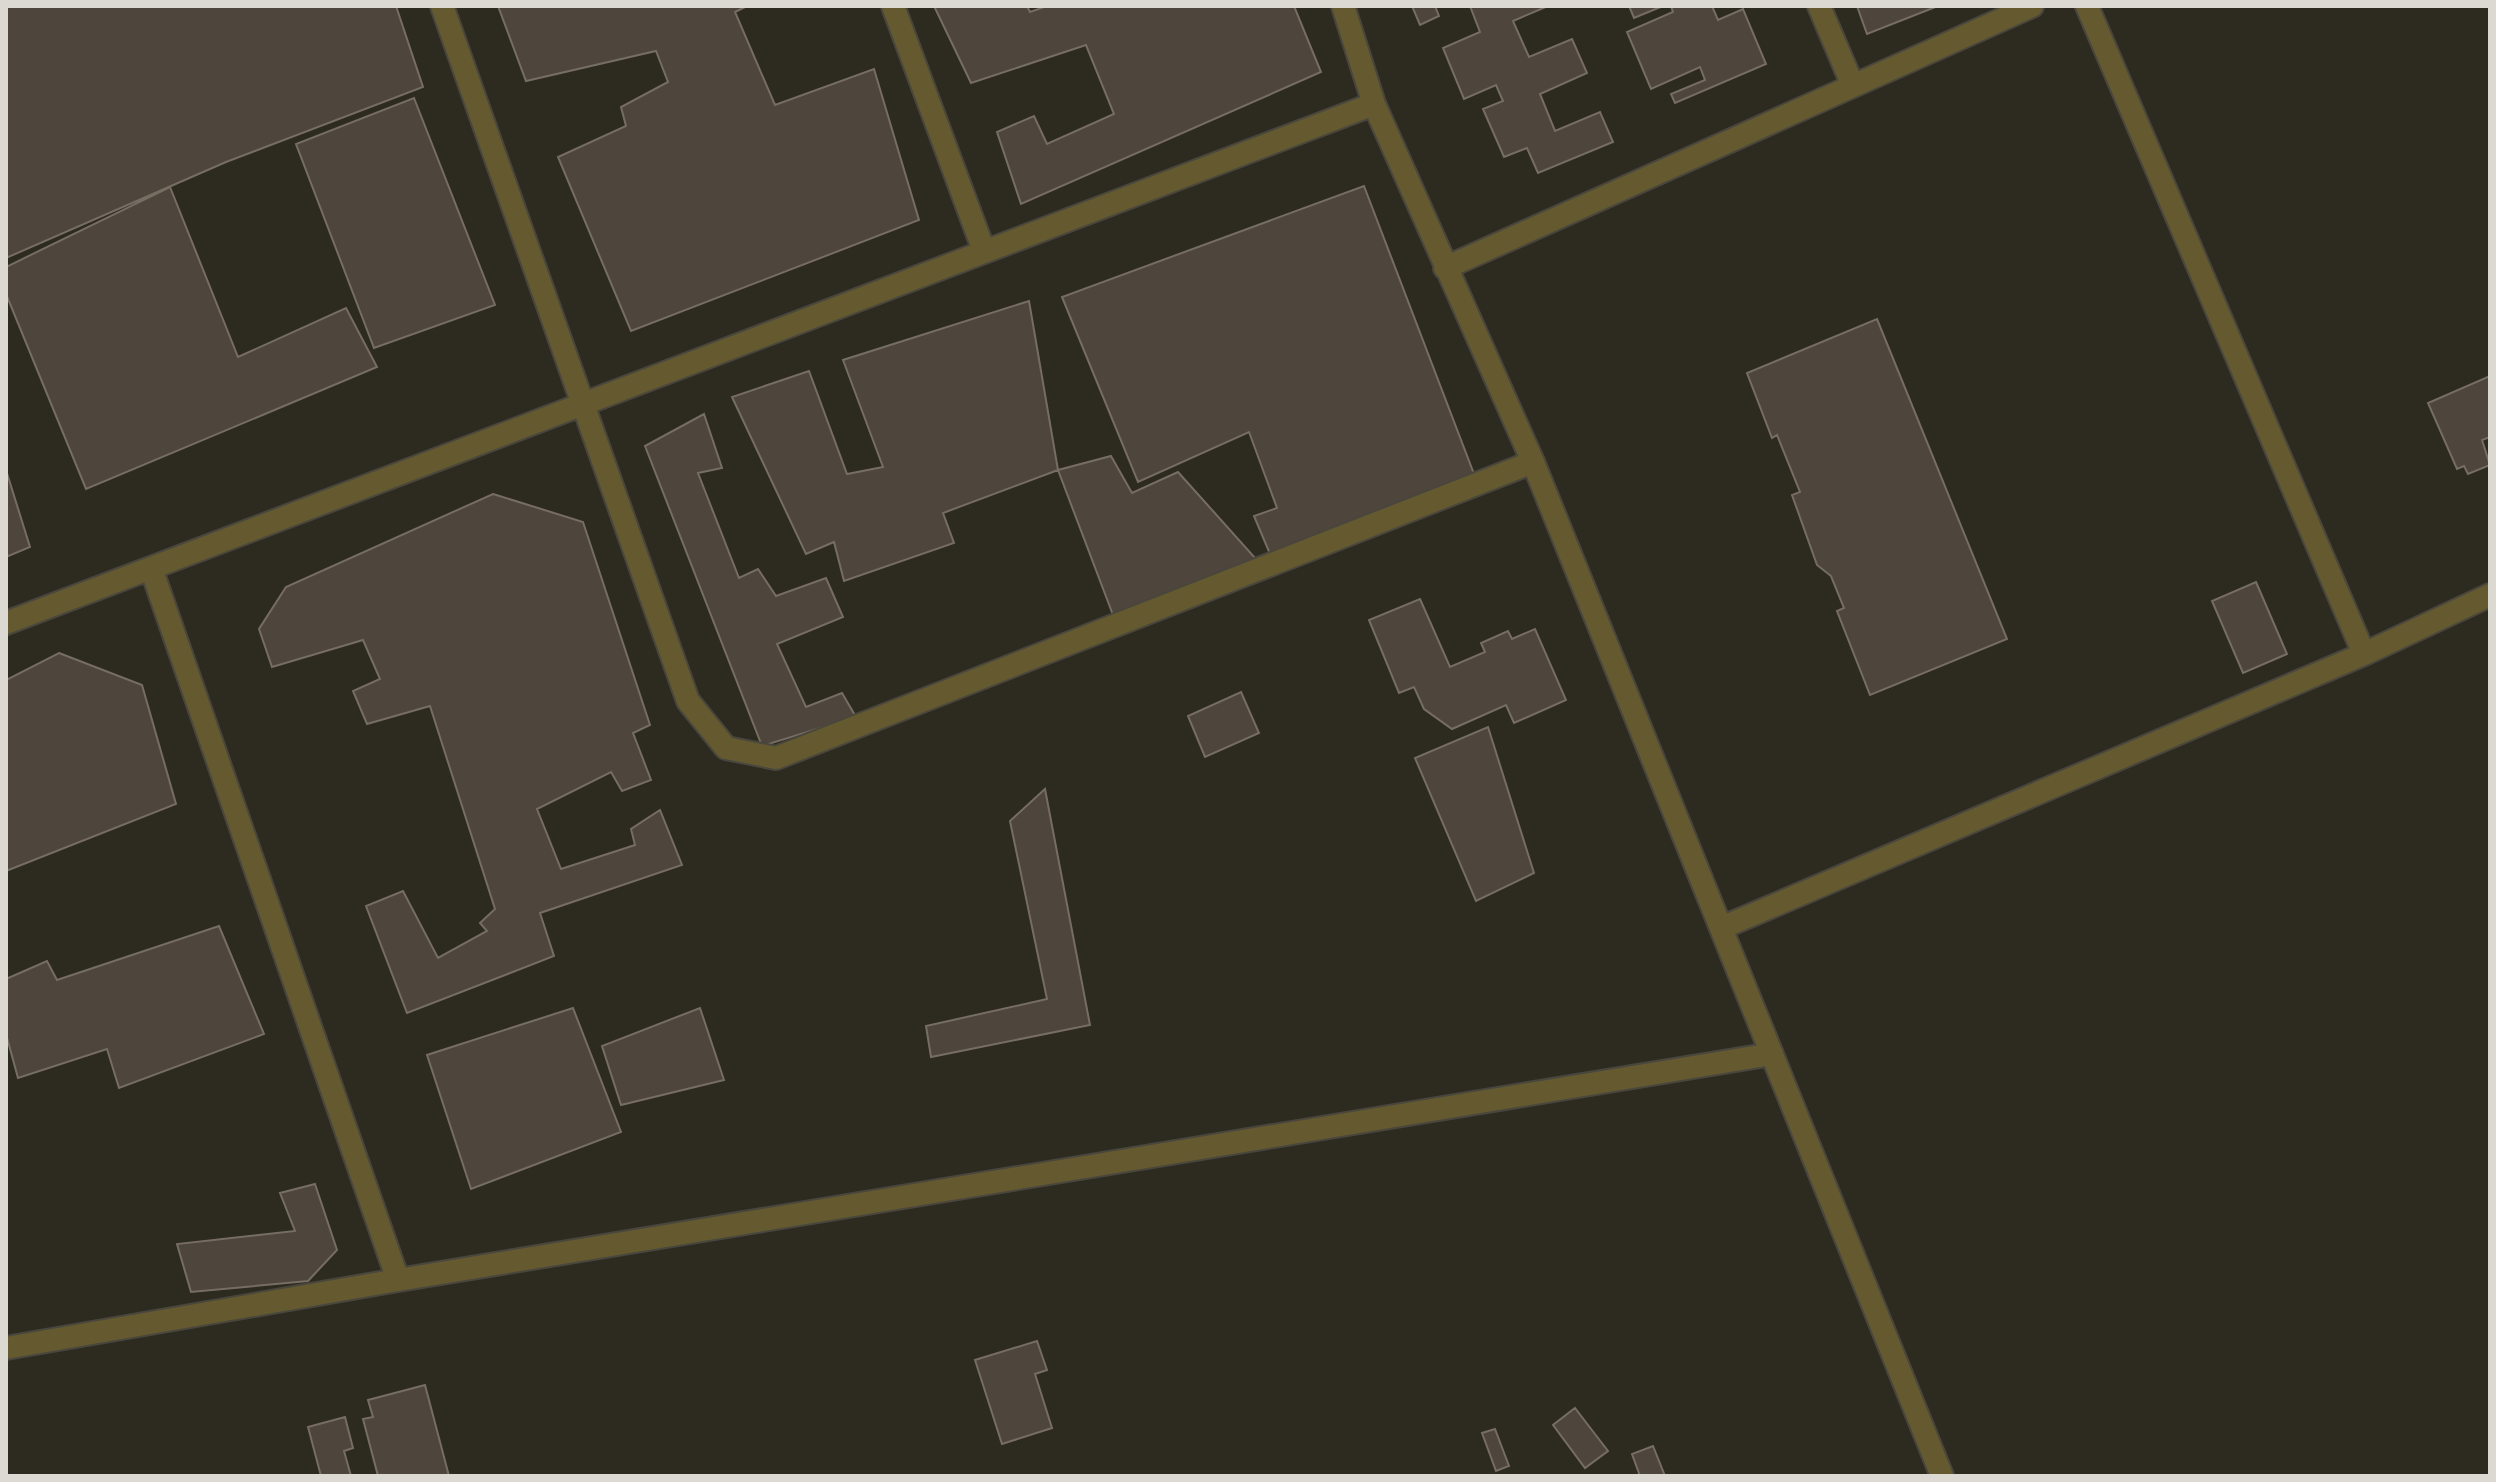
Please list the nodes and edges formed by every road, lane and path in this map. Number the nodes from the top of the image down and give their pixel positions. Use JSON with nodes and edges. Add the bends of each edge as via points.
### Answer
{"nodes":[{"id":1,"x":442,"y":6,"type":"edge"},
{"id":2,"x":893,"y":6,"type":"edge"},
{"id":3,"x":1343,"y":6,"type":"edge"},
{"id":4,"x":1819,"y":6,"type":"edge"},
{"id":5,"x":2032,"y":6,"type":"edge"},
{"id":6,"x":2087,"y":6,"type":"edge"},
{"id":7,"x":1853,"y":86,"type":"junction"},
{"id":8,"x":1374,"y":104,"type":"junction"},
{"id":9,"x":984,"y":251,"type":"junction"},
{"id":10,"x":1445,"y":268,"type":"junction"},
{"id":11,"x":581,"y":404,"type":"junction"},
{"id":12,"x":1533,"y":462,"type":"junction"},
{"id":13,"x":151,"y":568,"type":"junction"},
{"id":14,"x":2490,"y":595,"type":"edge"},
{"id":15,"x":6,"y":623,"type":"edge"},
{"id":16,"x":2364,"y":654,"type":"junction"},
{"id":17,"x":1721,"y":928,"type":"junction"},
{"id":18,"x":1772,"y":1054,"type":"junction"},
{"id":19,"x":398,"y":1280,"type":"junction"},
{"id":20,"x":6,"y":1348,"type":"edge"},
{"id":21,"x":1942,"y":1476,"type":"edge"}],
"edges":[{"from":1,"to":11,"type":"street"},
{"from":2,"to":9,"type":"street"},
{"from":3,"to":8,"type":"street"},
{"from":4,"to":7,"type":"street"},
{"from":5,"to":7,"type":"street"},
{"from":6,"to":16,"type":"street"},
{"from":7,"to":10,"type":"street"},
{"from":8,"to":9,"type":"street"},
{"from":8,"to":10,"type":"street"},
{"from":9,"to":11,"type":"street"},
{"from":10,"to":12,"type":"street"},
{"from":11,"to":12,"type":"street","via":[[688,701],[726,748],[776,758]]},
{"from":11,"to":13,"type":"street"},
{"from":12,"to":17,"type":"street"},
{"from":13,"to":15,"type":"street"},
{"from":13,"to":19,"type":"street"},
{"from":14,"to":16,"type":"street"},
{"from":16,"to":17,"type":"street"},
{"from":17,"to":18,"type":"street"},
{"from":18,"to":19,"type":"street"},
{"from":18,"to":21,"type":"street"},
{"from":19,"to":20,"type":"street"}]}
